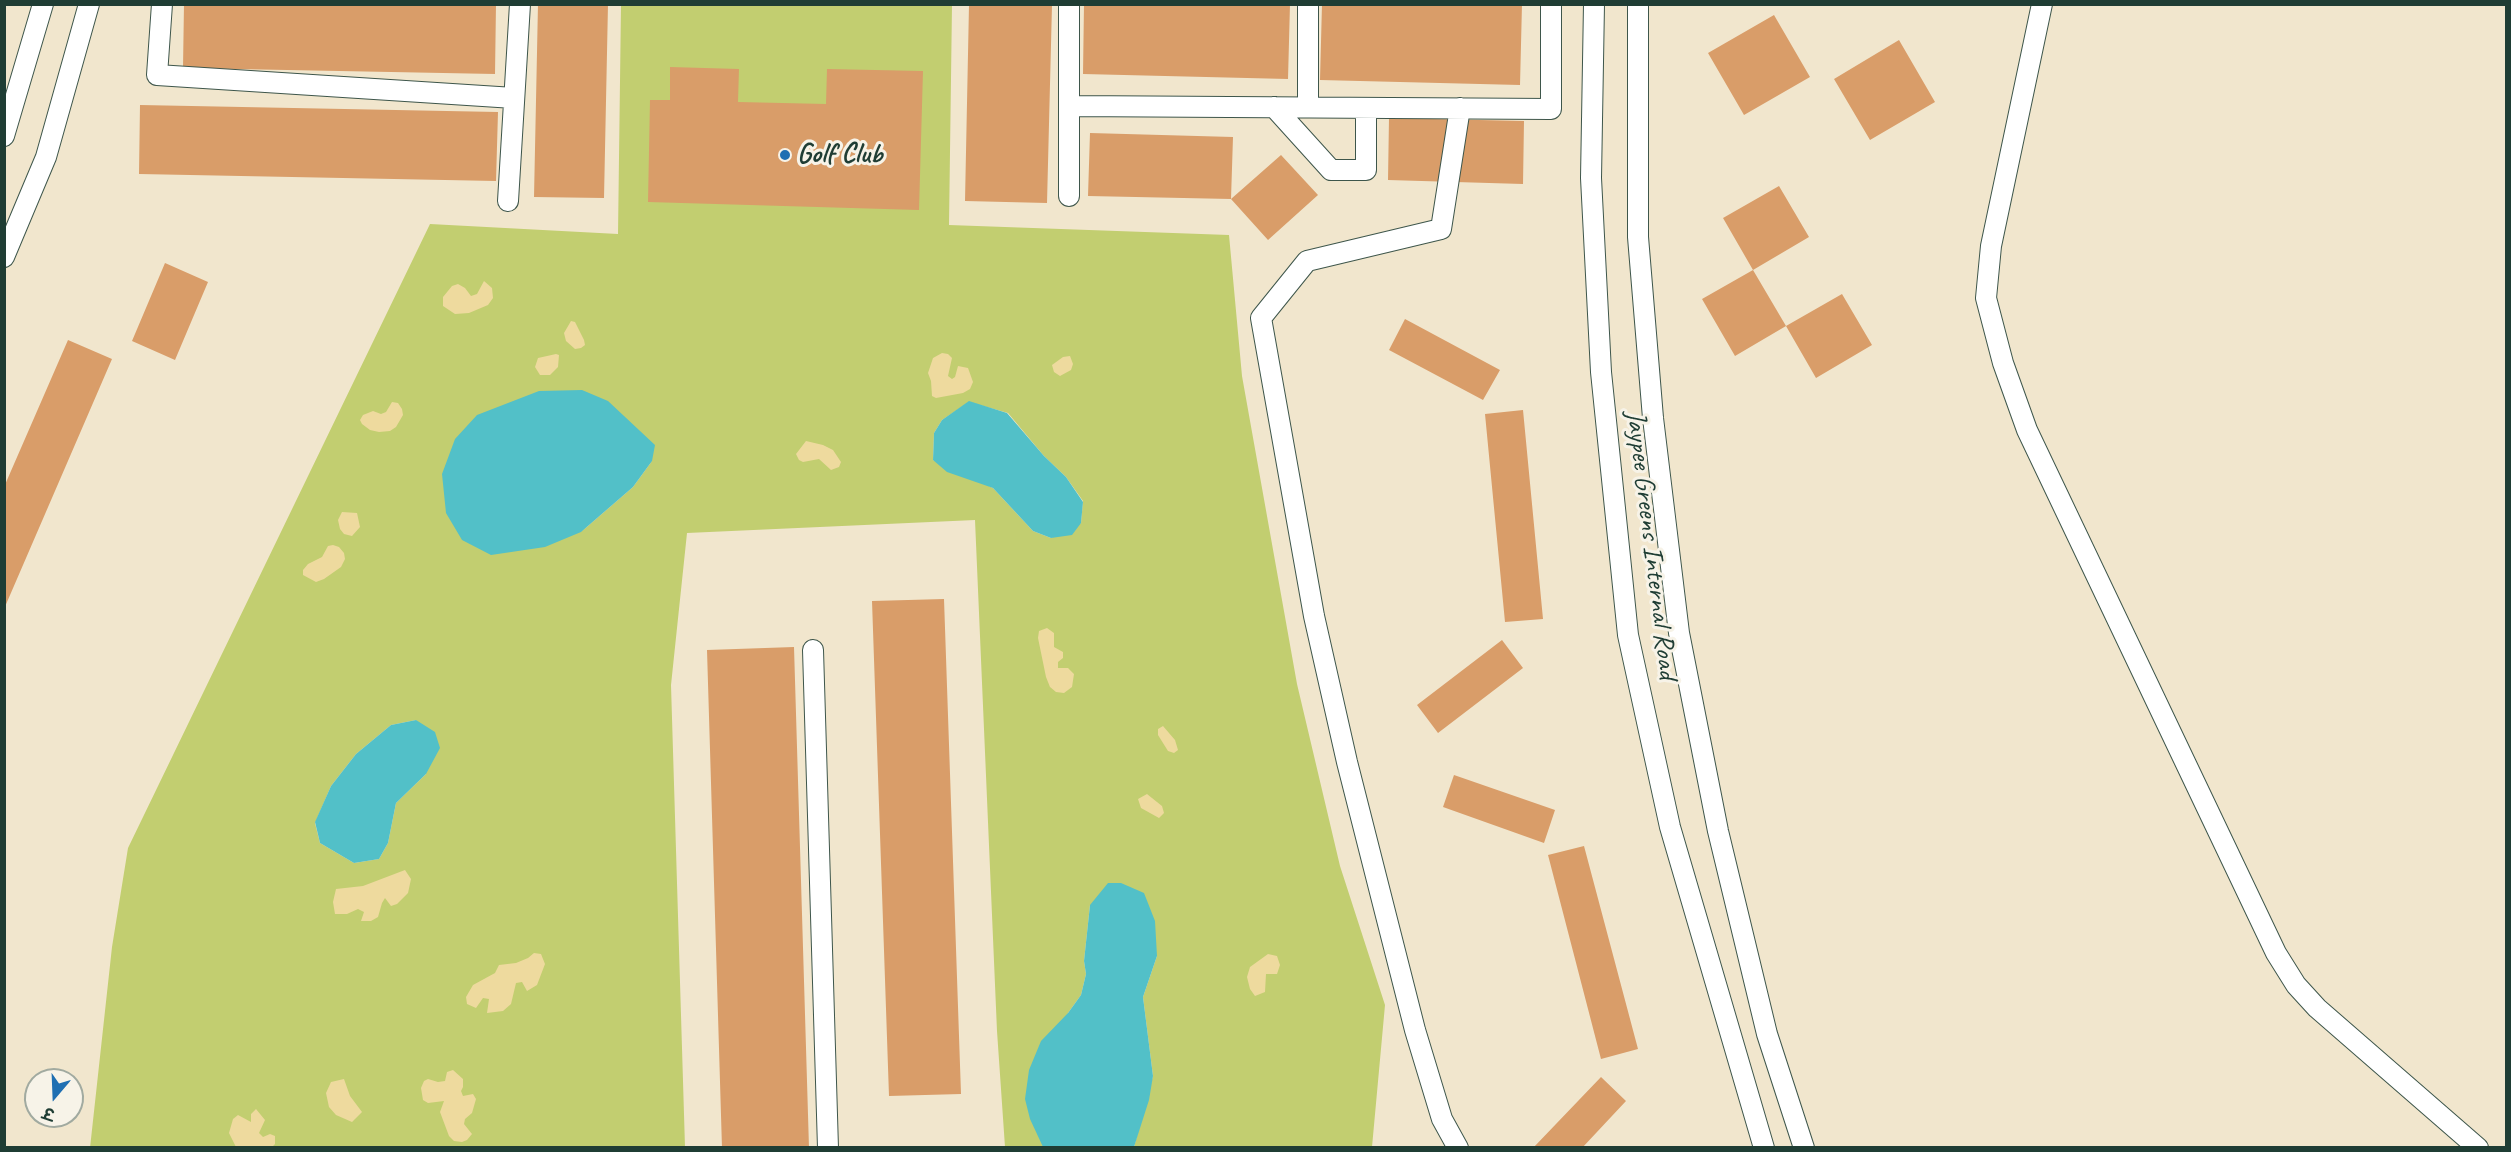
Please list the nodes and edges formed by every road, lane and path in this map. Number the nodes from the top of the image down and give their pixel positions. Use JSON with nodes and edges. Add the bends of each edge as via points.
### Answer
{"nodes":[{"id":1,"x":43,"y":4,"type":"edge"},
{"id":2,"x":89,"y":4,"type":"edge"},
{"id":3,"x":162,"y":4,"type":"edge"},
{"id":4,"x":520,"y":4,"type":"edge"},
{"id":5,"x":1069,"y":4,"type":"edge"},
{"id":6,"x":1308,"y":4,"type":"edge"},
{"id":7,"x":1551,"y":4,"type":"edge"},
{"id":8,"x":1594,"y":4,"type":"edge"},
{"id":9,"x":1638,"y":4,"type":"edge"},
{"id":10,"x":2042,"y":4,"type":"edge"},
{"id":11,"x":514,"y":98,"type":"junction"},
{"id":12,"x":1069,"y":106,"type":"junction"},
{"id":13,"x":1308,"y":107,"type":"junction"},
{"id":14,"x":1274,"y":108,"type":"junction"},
{"id":15,"x":1366,"y":108,"type":"junction"},
{"id":16,"x":1460,"y":108,"type":"junction"},
{"id":17,"x":4,"y":136,"type":"edge"},
{"id":18,"x":1069,"y":196,"type":"dead end"},
{"id":19,"x":508,"y":201,"type":"dead end"},
{"id":20,"x":4,"y":257,"type":"edge"},
{"id":21,"x":813,"y":650,"type":"dead end"},
{"id":22,"x":828,"y":1148,"type":"edge"},
{"id":23,"x":1458,"y":1148,"type":"edge"},
{"id":24,"x":1764,"y":1148,"type":"edge"},
{"id":25,"x":1804,"y":1148,"type":"edge"},
{"id":26,"x":2478,"y":1148,"type":"edge"}],
"edges":[{"from":1,"to":17,"type":"street"},
{"from":2,"to":20,"type":"street","via":[[46,157]]},
{"from":3,"to":11,"type":"street","via":[[157,75]]},
{"from":4,"to":11,"type":"street"},
{"from":5,"to":12,"type":"street"},
{"from":6,"to":13,"type":"street"},
{"from":7,"to":16,"type":"street","via":[[1551,109]]},
{"from":8,"to":24,"type":"street","name":"Jaypee Greens Internal Road","via":[[1592,178],[1601,372],[1628,635],[1670,827]]},
{"from":9,"to":25,"type":"street","name":"Jaypee Greens Internal Road","via":[[1638,237],[1653,418],[1679,633],[1718,831],[1767,1034]]},
{"from":10,"to":26,"type":"street","via":[[1991,246],[1986,298],[2026,430],[2276,953],[2296,985],[2317,1008]]},
{"from":11,"to":19,"type":"street"},
{"from":12,"to":14,"type":"street"},
{"from":12,"to":18,"type":"street"},
{"from":13,"to":14,"type":"street"},
{"from":13,"to":15,"type":"street"},
{"from":14,"to":15,"type":"street","via":[[1331,170],[1366,170]]},
{"from":15,"to":16,"type":"street"},
{"from":16,"to":23,"type":"street","via":[[1440,229],[1307,261],[1261,318],[1314,616],[1347,762],[1415,1030],[1442,1119]]},
{"from":21,"to":22,"type":"street"}]}
